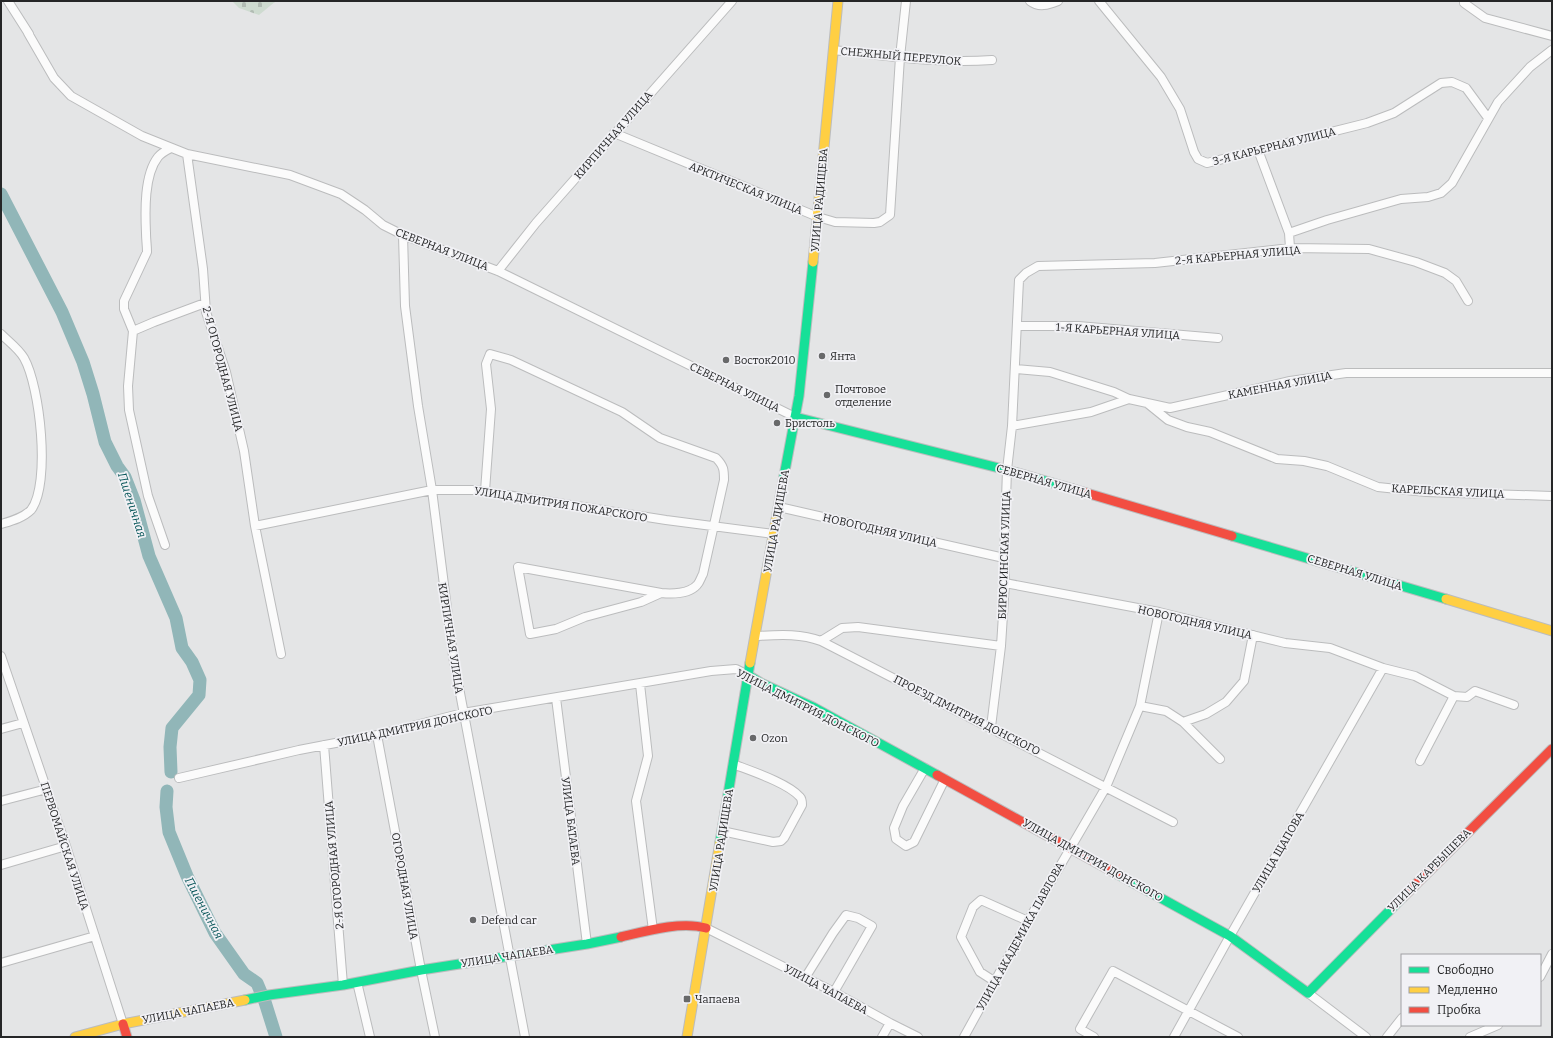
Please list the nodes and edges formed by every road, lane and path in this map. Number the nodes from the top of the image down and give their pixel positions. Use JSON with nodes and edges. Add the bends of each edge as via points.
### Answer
{"nodes":[{"id":1,"x":8,"y":1,"type":"edge"},
{"id":2,"x":732,"y":1,"type":"edge"},
{"id":3,"x":838,"y":1,"type":"edge"},
{"id":4,"x":906,"y":1,"type":"edge"},
{"id":5,"x":1030,"y":1,"type":"edge"},
{"id":6,"x":1058,"y":1,"type":"edge"},
{"id":7,"x":1099,"y":1,"type":"edge"},
{"id":8,"x":1464,"y":3,"type":"dead end"},
{"id":9,"x":1552,"y":36,"type":"edge"},
{"id":10,"x":833,"y":50,"type":"junction"},
{"id":11,"x":1552,"y":50,"type":"edge"},
{"id":12,"x":900,"y":57,"type":"junction"},
{"id":13,"x":992,"y":60,"type":"dead end"},
{"id":14,"x":1488,"y":118,"type":"junction"},
{"id":15,"x":614,"y":133,"type":"junction"},
{"id":16,"x":171,"y":148,"type":"junction"},
{"id":17,"x":1258,"y":150,"type":"junction"},
{"id":18,"x":187,"y":154,"type":"junction"},
{"id":19,"x":818,"y":217,"type":"junction"},
{"id":20,"x":1289,"y":233,"type":"junction"},
{"id":21,"x":403,"y":235,"type":"junction"},
{"id":22,"x":1290,"y":248,"type":"junction"},
{"id":23,"x":498,"y":271,"type":"junction"},
{"id":24,"x":1019,"y":280,"type":"joint"},
{"id":25,"x":1468,"y":301,"type":"dead end"},
{"id":26,"x":205,"y":303,"type":"junction"},
{"id":27,"x":1017,"y":326,"type":"junction"},
{"id":28,"x":133,"y":331,"type":"junction"},
{"id":29,"x":1,"y":334,"type":"edge"},
{"id":30,"x":1218,"y":338,"type":"dead end"},
{"id":31,"x":1015,"y":368,"type":"junction"},
{"id":32,"x":1552,"y":373,"type":"edge"},
{"id":33,"x":1129,"y":399,"type":"junction"},
{"id":34,"x":1146,"y":403,"type":"junction"},
{"id":35,"x":795,"y":417,"type":"junction"},
{"id":36,"x":1012,"y":426,"type":"junction"},
{"id":37,"x":1007,"y":470,"type":"junction"},
{"id":38,"x":432,"y":490,"type":"junction"},
{"id":39,"x":485,"y":491,"type":"junction"},
{"id":40,"x":1552,"y":496,"type":"edge"},
{"id":41,"x":779,"y":507,"type":"junction"},
{"id":42,"x":1,"y":524,"type":"edge"},
{"id":43,"x":255,"y":526,"type":"junction"},
{"id":44,"x":714,"y":526,"type":"junction"},
{"id":45,"x":774,"y":534,"type":"junction"},
{"id":46,"x":165,"y":545,"type":"dead end"},
{"id":47,"x":1004,"y":558,"type":"junction"},
{"id":48,"x":1005,"y":583,"type":"junction"},
{"id":49,"x":661,"y":593,"type":"junction"},
{"id":50,"x":1159,"y":612,"type":"junction"},
{"id":51,"x":1552,"y":631,"type":"edge"},
{"id":52,"x":1253,"y":635,"type":"junction"},
{"id":53,"x":755,"y":636,"type":"junction"},
{"id":54,"x":821,"y":641,"type":"junction"},
{"id":55,"x":1000,"y":646,"type":"junction"},
{"id":56,"x":281,"y":654,"type":"dead end"},
{"id":57,"x":1,"y":656,"type":"edge"},
{"id":58,"x":1383,"y":668,"type":"junction"},
{"id":59,"x":748,"y":675,"type":"junction"},
{"id":60,"x":640,"y":684,"type":"junction"},
{"id":61,"x":1454,"y":696,"type":"junction"},
{"id":62,"x":556,"y":698,"type":"junction"},
{"id":63,"x":1140,"y":706,"type":"junction"},
{"id":64,"x":1514,"y":706,"type":"dead end"},
{"id":65,"x":463,"y":713,"type":"junction"},
{"id":66,"x":1183,"y":722,"type":"junction"},
{"id":67,"x":23,"y":723,"type":"junction"},
{"id":68,"x":991,"y":728,"type":"junction"},
{"id":69,"x":1,"y":729,"type":"edge"},
{"id":70,"x":378,"y":735,"type":"junction"},
{"id":71,"x":324,"y":746,"type":"junction"},
{"id":72,"x":1552,"y":750,"type":"edge"},
{"id":73,"x":1220,"y":759,"type":"dead end"},
{"id":74,"x":1420,"y":761,"type":"dead end"},
{"id":75,"x":733,"y":764,"type":"junction"},
{"id":76,"x":924,"y":768,"type":"junction"},
{"id":77,"x":179,"y":778,"type":"dead end"},
{"id":78,"x":945,"y":779,"type":"junction"},
{"id":79,"x":1106,"y":787,"type":"junction"},
{"id":80,"x":47,"y":789,"type":"junction"},
{"id":81,"x":1,"y":801,"type":"edge"},
{"id":82,"x":1173,"y":822,"type":"dead end"},
{"id":83,"x":722,"y":831,"type":"junction"},
{"id":84,"x":66,"y":846,"type":"junction"},
{"id":85,"x":1070,"y":848,"type":"junction"},
{"id":86,"x":1,"y":865,"type":"edge"},
{"id":87,"x":1028,"y":921,"type":"junction"},
{"id":88,"x":706,"y":928,"type":"junction"},
{"id":89,"x":653,"y":930,"type":"junction"},
{"id":90,"x":95,"y":936,"type":"junction"},
{"id":91,"x":1230,"y":936,"type":"junction"},
{"id":92,"x":587,"y":944,"type":"junction"},
{"id":93,"x":1552,"y":954,"type":"edge"},
{"id":94,"x":510,"y":956,"type":"junction"},
{"id":95,"x":1,"y":963,"type":"edge"},
{"id":96,"x":421,"y":970,"type":"junction"},
{"id":97,"x":1541,"y":975,"type":"edge"},
{"id":98,"x":805,"y":978,"type":"junction"},
{"id":99,"x":994,"y":981,"type":"junction"},
{"id":100,"x":357,"y":982,"type":"junction"},
{"id":101,"x":343,"y":985,"type":"junction"},
{"id":102,"x":834,"y":992,"type":"junction"},
{"id":103,"x":1308,"y":992,"type":"junction"},
{"id":104,"x":1189,"y":1011,"type":"junction"},
{"id":105,"x":1401,"y":1019,"type":"edge"},
{"id":106,"x":890,"y":1023,"type":"junction"},
{"id":107,"x":123,"y":1024,"type":"junction"},
{"id":108,"x":1496,"y":1026,"type":"edge"},
{"id":109,"x":75,"y":1037,"type":"edge"},
{"id":110,"x":127,"y":1037,"type":"edge"},
{"id":111,"x":370,"y":1037,"type":"edge"},
{"id":112,"x":435,"y":1037,"type":"edge"},
{"id":113,"x":525,"y":1037,"type":"edge"},
{"id":114,"x":687,"y":1037,"type":"edge"},
{"id":115,"x":882,"y":1037,"type":"edge"},
{"id":116,"x":918,"y":1037,"type":"edge"},
{"id":117,"x":964,"y":1037,"type":"edge"},
{"id":118,"x":1094,"y":1037,"type":"edge"},
{"id":119,"x":1174,"y":1037,"type":"edge"},
{"id":120,"x":1238,"y":1037,"type":"edge"},
{"id":121,"x":1366,"y":1037,"type":"edge"},
{"id":122,"x":1387,"y":1037,"type":"edge"},
{"id":123,"x":1470,"y":1037,"type":"edge"}],
"edges":[{"from":1,"to":16,"type":"street","name":"СЕВЕРНАЯ УЛИЦА","via":[[54,78],[71,96],[142,136]]},
{"from":2,"to":15,"type":"street","name":"КИРПИЧНАЯ УЛИЦА"},
{"from":3,"to":10,"type":"main road","name":"УЛИЦА РАДИЩЕВА"},
{"from":4,"to":12,"type":"street"},
{"from":5,"to":6,"type":"street","via":[[1036,5],[1049,5]]},
{"from":7,"to":17,"type":"street","name":"3-Я КАРЬЕРНАЯ УЛИЦА","via":[[1161,77],[1180,109],[1198,159],[1207,163]]},
{"from":8,"to":9,"type":"street","via":[[1485,18]]},
{"from":10,"to":12,"type":"street","name":"СНЕЖНЫЙ ПЕРЕУЛОК"},
{"from":10,"to":19,"type":"main road","name":"УЛИЦА РАДИЩЕВА"},
{"from":11,"to":14,"type":"street","name":"2-Я КАРЬЕРНАЯ УЛИЦА","via":[[1530,67],[1498,102]]},
{"from":12,"to":13,"type":"street","name":"СНЕЖНЫЙ ПЕРЕУЛОК","via":[[946,62]]},
{"from":12,"to":19,"type":"street","name":"АРКТИЧЕСКАЯ УЛИЦА","via":[[890,214],[880,222],[874,223],[835,222]]},
{"from":14,"to":17,"type":"street","name":"3-Я КАРЬЕРНАЯ УЛИЦА","via":[[1466,88],[1452,82],[1441,84],[1387,116]]},
{"from":14,"to":20,"type":"street","name":"2-Я КАРЬЕРНАЯ УЛИЦА","via":[[1452,183],[1441,193],[1428,197],[1401,199]]},
{"from":15,"to":19,"type":"street","name":"АРКТИЧЕСКАЯ УЛИЦА"},
{"from":15,"to":23,"type":"street","name":"КИРПИЧНАЯ УЛИЦА"},
{"from":16,"to":18,"type":"street","name":"СЕВЕРНАЯ УЛИЦА"},
{"from":16,"to":28,"type":"street","via":[[159,156],[148,181],[147,252],[124,301],[124,309]]},
{"from":17,"to":20,"type":"street"},
{"from":18,"to":21,"type":"street","name":"СЕВЕРНАЯ УЛИЦА","via":[[290,175],[341,194],[383,226]]},
{"from":18,"to":26,"type":"street","name":"2-Я ОГОРОДНАЯ УЛИЦА","via":[[203,269]]},
{"from":19,"to":35,"type":"main road","name":"УЛИЦА РАДИЩЕВА"},
{"from":20,"to":22,"type":"street"},
{"from":21,"to":23,"type":"street","name":"СЕВЕРНАЯ УЛИЦА"},
{"from":21,"to":38,"type":"street","name":"КИРПИЧНАЯ УЛИЦА","via":[[405,306]]},
{"from":22,"to":24,"type":"street","name":"2-Я КАРЬЕРНАЯ УЛИЦА","via":[[1154,263],[1038,266],[1026,272]]},
{"from":22,"to":25,"type":"street","name":"2-Я КАРЬЕРНАЯ УЛИЦА","via":[[1369,249],[1416,262],[1445,273],[1456,282]]},
{"from":23,"to":35,"type":"street","name":"СЕВЕРНАЯ УЛИЦА"},
{"from":24,"to":27,"type":"street","name":"БИРЮСИНСКАЯ УЛИЦА"},
{"from":26,"to":28,"type":"street"},
{"from":26,"to":43,"type":"street","name":"2-Я ОГОРОДНАЯ УЛИЦА","via":[[226,372],[244,451]]},
{"from":27,"to":30,"type":"street","name":"1-Я КАРЬЕРНАЯ УЛИЦА","via":[[1078,326]]},
{"from":27,"to":31,"type":"street","name":"БИРЮСИНСКАЯ УЛИЦА"},
{"from":28,"to":46,"type":"street","via":[[128,386],[129,410],[148,496]]},
{"from":29,"to":42,"type":"street","via":[[19,351],[30,371],[35,387],[42,456],[40,477],[30,510],[22,517]]},
{"from":31,"to":33,"type":"street","name":"КАМЕННАЯ УЛИЦА","via":[[1050,372]]},
{"from":31,"to":36,"type":"street","name":"БИРЮСИНСКАЯ УЛИЦА"},
{"from":32,"to":34,"type":"street","name":"КАМЕННАЯ УЛИЦА","via":[[1346,373],[1290,381],[1170,408]]},
{"from":33,"to":34,"type":"street","name":"КАМЕННАЯ УЛИЦА"},
{"from":33,"to":36,"type":"street","via":[[1091,412]]},
{"from":34,"to":40,"type":"street","name":"КАРЕЛЬСКАЯ УЛИЦА","via":[[1168,420],[1210,432],[1277,460],[1304,461],[1327,466],[1378,487],[1426,492]]},
{"from":35,"to":37,"type":"main road","name":"СЕВЕРНАЯ УЛИЦА"},
{"from":35,"to":41,"type":"main road","name":"УЛИЦА РАДИЩЕВА"},
{"from":36,"to":37,"type":"street","name":"БИРЮСИНСКАЯ УЛИЦА"},
{"from":37,"to":47,"type":"street","name":"БИРЮСИНСКАЯ УЛИЦА"},
{"from":37,"to":51,"type":"main road","name":"СЕВЕРНАЯ УЛИЦА"},
{"from":38,"to":39,"type":"street","name":"УЛИЦА ДМИТРИЯ ПОЖАРСКОГО"},
{"from":38,"to":43,"type":"street","name":"УЛИЦА ДМИТРИЯ ПОЖАРСКОГО"},
{"from":38,"to":65,"type":"street","name":"КИРПИЧНАЯ УЛИЦА","via":[[452,656]]},
{"from":39,"to":44,"type":"street","name":"УЛИЦА ДМИТРИЯ ПОЖАРСКОГО"},
{"from":39,"to":44,"type":"street","via":[[491,409],[486,364],[490,354],[511,360],[622,412],[660,438],[716,458],[724,470],[724,480]]},
{"from":41,"to":45,"type":"main road","name":"УЛИЦА РАДИЩЕВА"},
{"from":41,"to":47,"type":"street","name":"НОВОГОДНЯЯ УЛИЦА"},
{"from":43,"to":56,"type":"street","name":"2-Я ОГОРОДНАЯ УЛИЦА"},
{"from":44,"to":45,"type":"street","name":"УЛИЦА ДМИТРИЯ ПОЖАРСКОГО"},
{"from":44,"to":49,"type":"street","via":[[703,574],[697,586],[674,594]]},
{"from":45,"to":53,"type":"main road","name":"УЛИЦА РАДИЩЕВА"},
{"from":47,"to":48,"type":"street","name":"БИРЮСИНСКАЯ УЛИЦА"},
{"from":48,"to":50,"type":"street","name":"НОВОГОДНЯЯ УЛИЦА"},
{"from":48,"to":55,"type":"street","name":"БИРЮСИНСКАЯ УЛИЦА"},
{"from":49,"to":49,"type":"street","via":[[641,602],[585,617],[556,629],[530,634],[518,567]]},
{"from":50,"to":52,"type":"street","name":"НОВОГОДНЯЯ УЛИЦА"},
{"from":50,"to":63,"type":"street","name":"УЛИЦА АКАДЕМИКА ПАВЛОВА"},
{"from":52,"to":58,"type":"street","name":"НОВОГОДНЯЯ УЛИЦА","via":[[1285,643],[1330,648]]},
{"from":52,"to":66,"type":"street","via":[[1244,682],[1226,702],[1206,714]]},
{"from":53,"to":54,"type":"street","name":"ПРОЕЗД ДМИТРИЯ ДОНСКОГО","via":[[793,634]]},
{"from":53,"to":59,"type":"main road","name":"УЛИЦА РАДИЩЕВА"},
{"from":54,"to":55,"type":"street","via":[[842,628],[858,627]]},
{"from":54,"to":68,"type":"street","name":"ПРОЕЗД ДМИТРИЯ ДОНСКОГО"},
{"from":55,"to":68,"type":"street","name":"БИРЮСИНСКАЯ УЛИЦА"},
{"from":57,"to":67,"type":"street","name":"ПЕРВОМАЙСКАЯ УЛИЦА"},
{"from":58,"to":61,"type":"street","name":"НОВОГОДНЯЯ УЛИЦА","via":[[1415,676]]},
{"from":58,"to":91,"type":"street","name":"УЛИЦА ЩАПОВА"},
{"from":59,"to":60,"type":"street","name":"УЛИЦА ДМИТРИЯ ДОНСКОГО","via":[[736,669],[711,671]]},
{"from":59,"to":75,"type":"main road","name":"УЛИЦА РАДИЩЕВА"},
{"from":59,"to":76,"type":"main road","name":"УЛИЦА ДМИТРИЯ ДОНСКОГО","via":[[813,707]]},
{"from":60,"to":62,"type":"street","name":"УЛИЦА ДМИТРИЯ ДОНСКОГО"},
{"from":60,"to":89,"type":"street","via":[[648,756],[636,801]]},
{"from":61,"to":64,"type":"street","via":[[1467,697],[1476,691]]},
{"from":61,"to":74,"type":"street"},
{"from":62,"to":65,"type":"street","name":"УЛИЦА ДМИТРИЯ ДОНСКОГО"},
{"from":62,"to":92,"type":"street","name":"УЛИЦА БАТАЕВА"},
{"from":63,"to":66,"type":"street","via":[[1166,711]]},
{"from":63,"to":79,"type":"street","name":"УЛИЦА АКАДЕМИКА ПАВЛОВА"},
{"from":65,"to":70,"type":"street","name":"УЛИЦА ДМИТРИЯ ДОНСКОГО"},
{"from":65,"to":94,"type":"street","name":"КИРПИЧНАЯ УЛИЦА"},
{"from":66,"to":73,"type":"street"},
{"from":67,"to":69,"type":"street"},
{"from":67,"to":80,"type":"street","name":"ПЕРВОМАЙСКАЯ УЛИЦА"},
{"from":68,"to":79,"type":"street","name":"ПРОЕЗД ДМИТРИЯ ДОНСКОГО"},
{"from":70,"to":71,"type":"street","name":"УЛИЦА ДМИТРИЯ ДОНСКОГО"},
{"from":70,"to":96,"type":"street","name":"ОГОРОДНАЯ УЛИЦА"},
{"from":71,"to":77,"type":"street","name":"УЛИЦА ДМИТРИЯ ДОНСКОГО"},
{"from":71,"to":101,"type":"street","name":"2-Я ОГОРОДНАЯ УЛИЦА"},
{"from":72,"to":103,"type":"main road","name":"УЛИЦА КАРБЫШЕВА"},
{"from":75,"to":83,"type":"main road","name":"УЛИЦА РАДИЩЕВА"},
{"from":75,"to":83,"type":"street","via":[[776,782],[800,796],[802,805],[781,841],[773,842]]},
{"from":76,"to":78,"type":"main road","name":"УЛИЦА ДМИТРИЯ ДОНСКОГО"},
{"from":76,"to":78,"type":"street","via":[[894,828],[896,839],[906,846],[914,842]]},
{"from":78,"to":85,"type":"main road","name":"УЛИЦА ДМИТРИЯ ДОНСКОГО"},
{"from":79,"to":82,"type":"street","name":"ПРОЕЗД ДМИТРИЯ ДОНСКОГО"},
{"from":79,"to":85,"type":"street","name":"УЛИЦА АКАДЕМИКА ПАВЛОВА"},
{"from":80,"to":81,"type":"street"},
{"from":80,"to":84,"type":"street","name":"ПЕРВОМАЙСКАЯ УЛИЦА"},
{"from":83,"to":88,"type":"main road","name":"УЛИЦА РАДИЩЕВА"},
{"from":84,"to":86,"type":"street"},
{"from":84,"to":90,"type":"street","name":"ПЕРВОМАЙСКАЯ УЛИЦА"},
{"from":85,"to":87,"type":"street","name":"УЛИЦА АКАДЕМИКА ПАВЛОВА"},
{"from":85,"to":91,"type":"main road","name":"УЛИЦА ДМИТРИЯ ДОНСКОГО"},
{"from":87,"to":99,"type":"street","name":"УЛИЦА АКАДЕМИКА ПАВЛОВА"},
{"from":87,"to":99,"type":"street","via":[[980,900],[973,907],[961,937],[980,972]]},
{"from":88,"to":89,"type":"main road","name":"УЛИЦА ЧАПАЕВА","via":[[695,925]]},
{"from":88,"to":98,"type":"street","name":"УЛИЦА ЧАПАЕВА"},
{"from":88,"to":114,"type":"main road","name":"УЛИЦА РАДИЩЕВА"},
{"from":89,"to":92,"type":"main road","name":"УЛИЦА ЧАПАЕВА"},
{"from":90,"to":95,"type":"street"},
{"from":90,"to":107,"type":"street","name":"ПЕРВОМАЙСКАЯ УЛИЦА"},
{"from":91,"to":103,"type":"main road","name":"УЛИЦА ДМИТРИЯ ДОНСКОГО"},
{"from":91,"to":104,"type":"street","name":"УЛИЦА ЩАПОВА"},
{"from":92,"to":94,"type":"main road","name":"УЛИЦА ЧАПАЕВА"},
{"from":93,"to":97,"type":"street"},
{"from":94,"to":96,"type":"main road","name":"УЛИЦА ЧАПАЕВА"},
{"from":94,"to":113,"type":"street","name":"КИРПИЧНАЯ УЛИЦА"},
{"from":96,"to":100,"type":"main road","name":"УЛИЦА ЧАПАЕВА"},
{"from":96,"to":112,"type":"street","name":"ОГОРОДНАЯ УЛИЦА"},
{"from":98,"to":102,"type":"street","name":"УЛИЦА ЧАПАЕВА"},
{"from":98,"to":102,"type":"street","via":[[846,915],[858,918],[872,926]]},
{"from":99,"to":117,"type":"street","name":"УЛИЦА АКАДЕМИКА ПАВЛОВА"},
{"from":100,"to":101,"type":"main road","name":"УЛИЦА ЧАПАЕВА"},
{"from":100,"to":111,"type":"street"},
{"from":101,"to":107,"type":"main road","name":"УЛИЦА ЧАПАЕВА","via":[[270,995]]},
{"from":102,"to":106,"type":"street","name":"УЛИЦА ЧАПАЕВА"},
{"from":103,"to":121,"type":"street","name":"УЛИЦА ДМИТРИЯ ДОНСКОГО"},
{"from":104,"to":118,"type":"street","via":[[1113,971],[1080,1029]]},
{"from":104,"to":119,"type":"street","name":"УЛИЦА ЩАПОВА"},
{"from":104,"to":120,"type":"street"},
{"from":105,"to":122,"type":"street"},
{"from":106,"to":115,"type":"street"},
{"from":106,"to":116,"type":"street","name":"УЛИЦА ЧАПАЕВА"},
{"from":107,"to":109,"type":"main road","name":"УЛИЦА ЧАПАЕВА"},
{"from":107,"to":110,"type":"main road","name":"ПЕРВОМАЙСКАЯ УЛИЦА"},
{"from":108,"to":123,"type":"street"}]}
